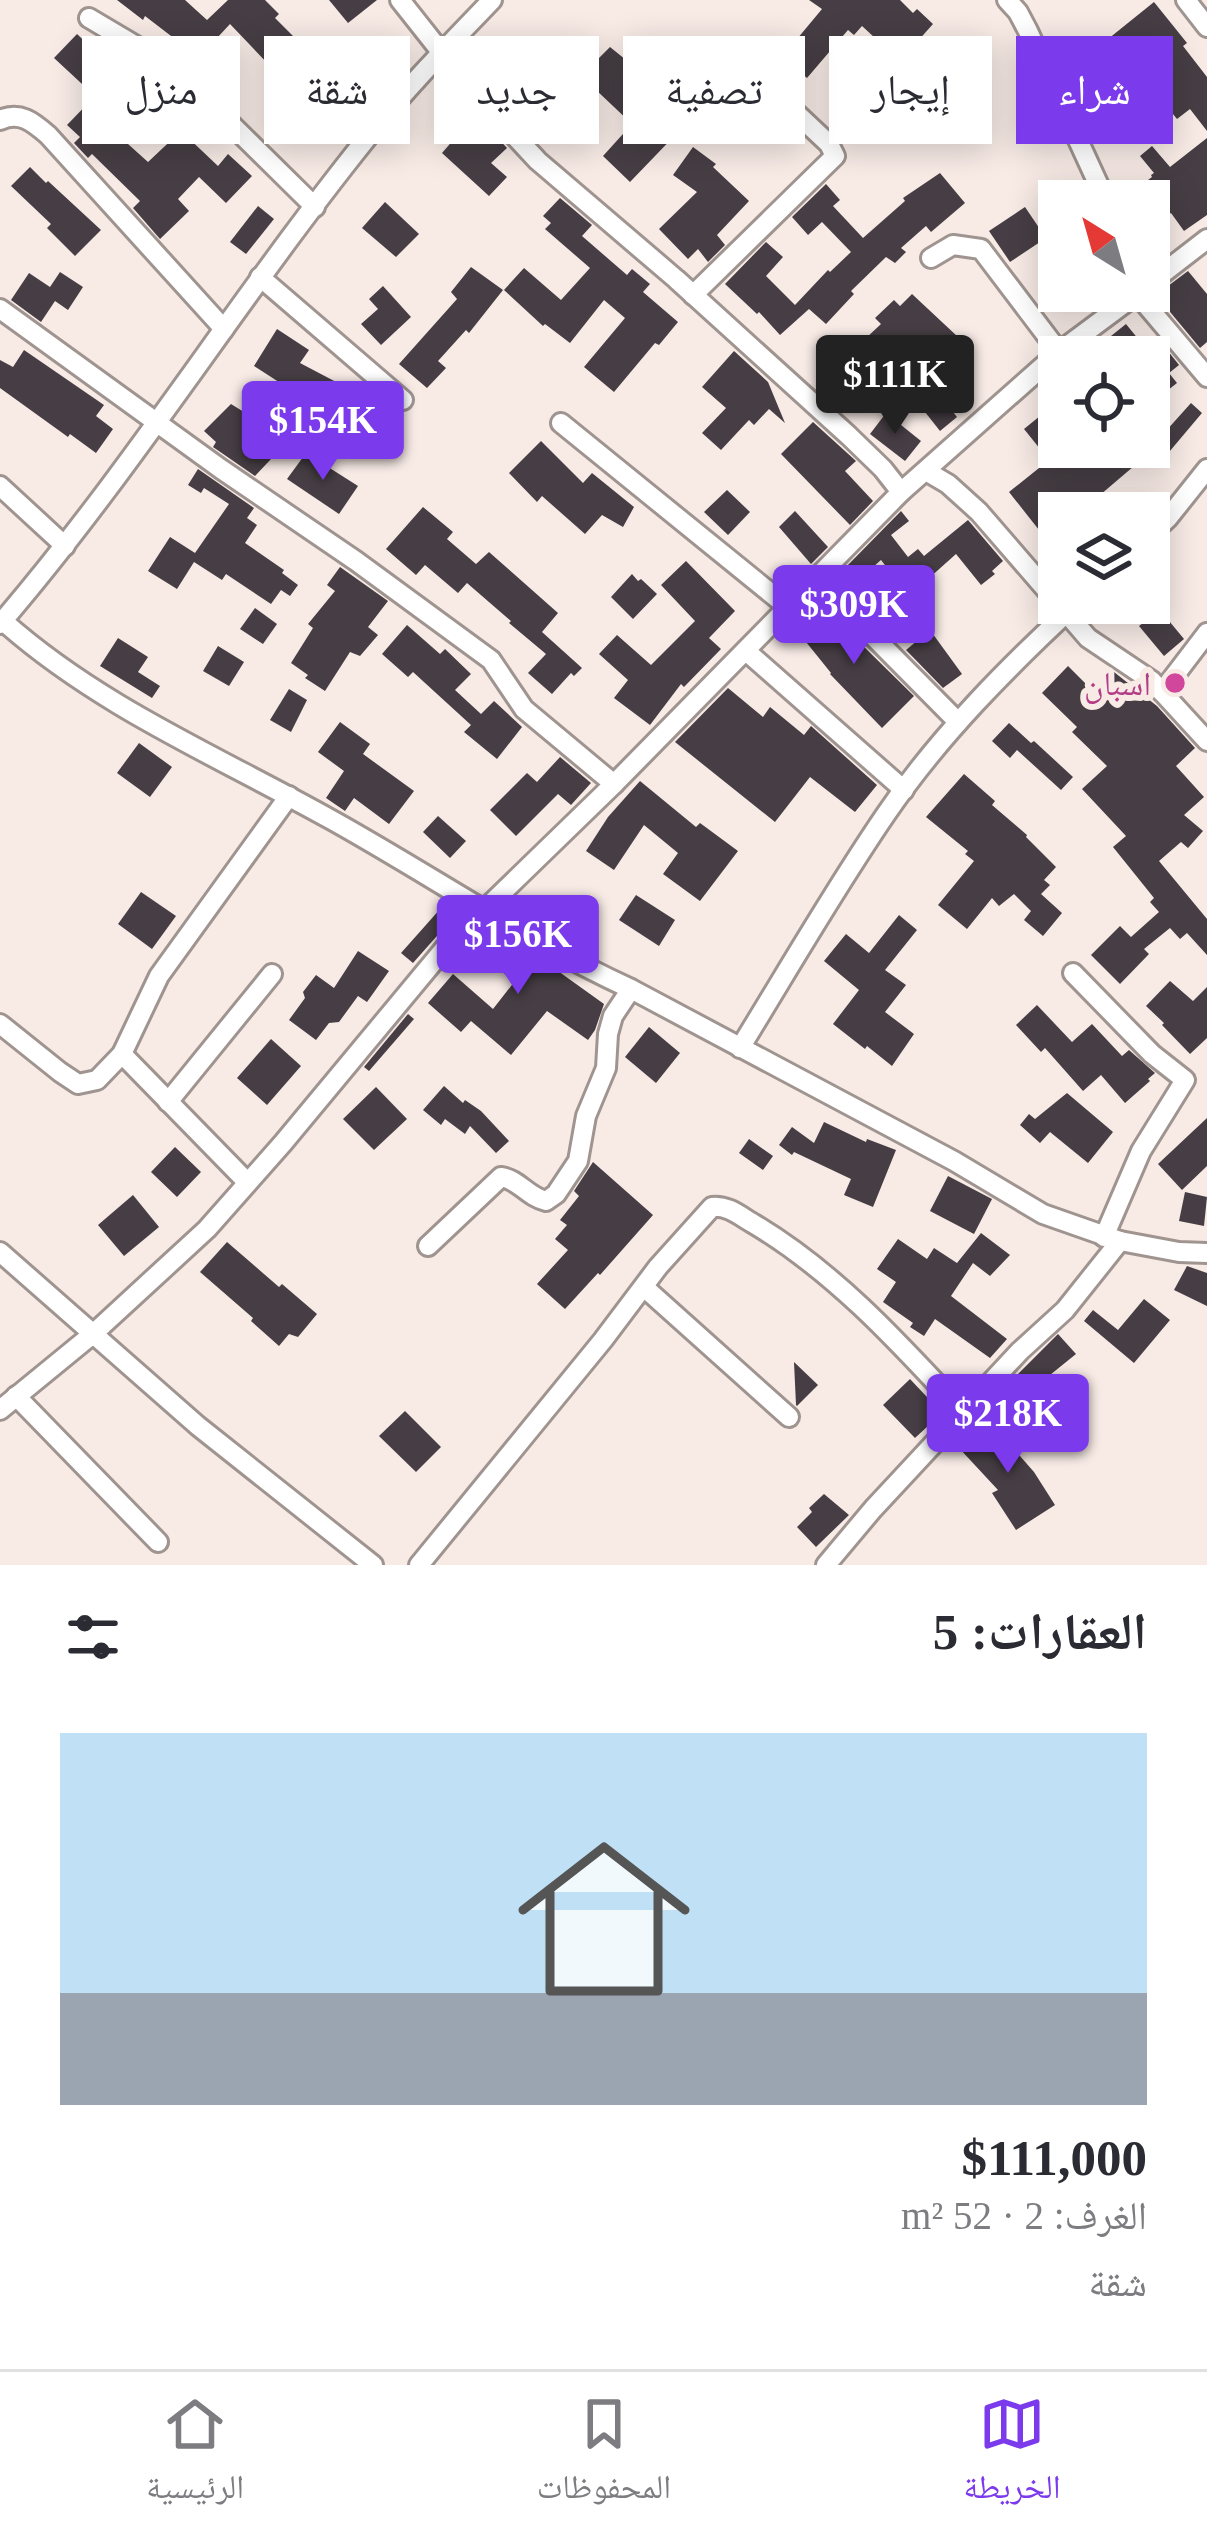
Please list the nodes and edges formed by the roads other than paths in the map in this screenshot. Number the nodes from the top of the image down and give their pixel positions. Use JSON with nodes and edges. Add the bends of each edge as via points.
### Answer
{"nodes":[{"id":1,"x":400,"y":0,"type":"edge"},
{"id":2,"x":492,"y":0,"type":"edge"},
{"id":3,"x":1007,"y":0,"type":"edge"},
{"id":4,"x":1186,"y":0,"type":"edge"},
{"id":5,"x":89,"y":18,"type":"dead end"},
{"id":6,"x":1207,"y":27,"type":"edge"},
{"id":7,"x":457,"y":36,"type":"edge"},
{"id":8,"x":434,"y":43,"type":"edge"},
{"id":9,"x":434,"y":60,"type":"edge"},
{"id":10,"x":0,"y":121,"type":"edge"},
{"id":11,"x":805,"y":121,"type":"edge"},
{"id":12,"x":522,"y":144,"type":"edge"},
{"id":13,"x":1096,"y":180,"type":"edge"},
{"id":14,"x":315,"y":207,"type":"junction"},
{"id":15,"x":1207,"y":238,"type":"edge"},
{"id":16,"x":931,"y":258,"type":"dead end"},
{"id":17,"x":1170,"y":267,"type":"edge"},
{"id":18,"x":260,"y":278,"type":"junction"},
{"id":19,"x":693,"y":295,"type":"junction"},
{"id":20,"x":0,"y":309,"type":"edge"},
{"id":21,"x":1111,"y":312,"type":"edge"},
{"id":22,"x":1163,"y":312,"type":"edge"},
{"id":23,"x":224,"y":329,"type":"junction"},
{"id":24,"x":1047,"y":336,"type":"edge"},
{"id":25,"x":1080,"y":336,"type":"edge"},
{"id":26,"x":1038,"y":371,"type":"edge"},
{"id":27,"x":1207,"y":377,"type":"edge"},
{"id":28,"x":403,"y":400,"type":"dead end"},
{"id":29,"x":157,"y":423,"type":"junction"},
{"id":30,"x":561,"y":423,"type":"dead end"},
{"id":31,"x":1207,"y":469,"type":"edge"},
{"id":32,"x":926,"y":471,"type":"junction"},
{"id":33,"x":0,"y":486,"type":"edge"},
{"id":34,"x":901,"y":492,"type":"junction"},
{"id":35,"x":1170,"y":515,"type":"edge"},
{"id":36,"x":65,"y":545,"type":"junction"},
{"id":37,"x":1038,"y":573,"type":"edge"},
{"id":38,"x":819,"y":577,"type":"junction"},
{"id":39,"x":788,"y":608,"type":"junction"},
{"id":40,"x":1,"y":623,"type":"edge"},
{"id":41,"x":1056,"y":624,"type":"edge"},
{"id":42,"x":1081,"y":624,"type":"edge"},
{"id":43,"x":1207,"y":633,"type":"edge"},
{"id":44,"x":746,"y":651,"type":"junction"},
{"id":45,"x":1162,"y":692,"type":"junction"},
{"id":46,"x":958,"y":722,"type":"junction"},
{"id":47,"x":1207,"y":741,"type":"edge"},
{"id":48,"x":614,"y":784,"type":"junction"},
{"id":49,"x":904,"y":790,"type":"junction"},
{"id":50,"x":289,"y":796,"type":"junction"},
{"id":51,"x":482,"y":910,"type":"junction"},
{"id":52,"x":1073,"y":973,"type":"dead end"},
{"id":53,"x":272,"y":974,"type":"dead end"},
{"id":54,"x":632,"y":989,"type":"junction"},
{"id":55,"x":0,"y":1024,"type":"edge"},
{"id":56,"x":740,"y":1048,"type":"junction"},
{"id":57,"x":122,"y":1054,"type":"junction"},
{"id":58,"x":1185,"y":1080,"type":"junction"},
{"id":59,"x":1207,"y":1082,"type":"edge"},
{"id":60,"x":168,"y":1102,"type":"junction"},
{"id":61,"x":247,"y":1182,"type":"junction"},
{"id":62,"x":1112,"y":1239,"type":"junction"},
{"id":63,"x":428,"y":1246,"type":"dead end"},
{"id":64,"x":0,"y":1252,"type":"edge"},
{"id":65,"x":1207,"y":1253,"type":"edge"},
{"id":66,"x":645,"y":1288,"type":"junction"},
{"id":67,"x":94,"y":1333,"type":"junction"},
{"id":68,"x":16,"y":1396,"type":"junction"},
{"id":69,"x":0,"y":1410,"type":"edge"},
{"id":70,"x":964,"y":1413,"type":"junction"},
{"id":71,"x":789,"y":1417,"type":"dead end"},
{"id":72,"x":158,"y":1542,"type":"dead end"},
{"id":73,"x":373,"y":1565,"type":"edge"},
{"id":74,"x":419,"y":1565,"type":"edge"},
{"id":75,"x":826,"y":1565,"type":"edge"}],
"edges":[{"from":1,"to":8,"type":"street"},
{"from":2,"to":7,"type":"street"},
{"from":3,"to":13,"type":"street"},
{"from":4,"to":6,"type":"street"},
{"from":5,"to":14,"type":"street","via":[[175,69]]},
{"from":9,"to":14,"type":"street"},
{"from":10,"to":23,"type":"street","via":[[28,118],[48,135]]},
{"from":11,"to":19,"type":"street","via":[[835,156]]},
{"from":12,"to":19,"type":"street"},
{"from":14,"to":18,"type":"street"},
{"from":15,"to":17,"type":"street"},
{"from":16,"to":24,"type":"street","via":[[953,244],[981,249]]},
{"from":18,"to":23,"type":"street"},
{"from":18,"to":28,"type":"street"},
{"from":19,"to":34,"type":"street"},
{"from":20,"to":29,"type":"street"},
{"from":21,"to":25,"type":"street"},
{"from":22,"to":27,"type":"street"},
{"from":23,"to":29,"type":"street"},
{"from":26,"to":32,"type":"street"},
{"from":29,"to":36,"type":"street"},
{"from":29,"to":48,"type":"street","via":[[491,660],[524,709]]},
{"from":30,"to":39,"type":"street"},
{"from":31,"to":35,"type":"street"},
{"from":32,"to":34,"type":"street"},
{"from":32,"to":37,"type":"street"},
{"from":33,"to":36,"type":"street"},
{"from":34,"to":38,"type":"street"},
{"from":36,"to":40,"type":"street"},
{"from":38,"to":39,"type":"street"},
{"from":38,"to":46,"type":"street"},
{"from":39,"to":44,"type":"street"},
{"from":40,"to":50,"type":"street","via":[[105,697]]},
{"from":41,"to":46,"type":"street"},
{"from":42,"to":45,"type":"street"},
{"from":43,"to":45,"type":"street"},
{"from":44,"to":48,"type":"street"},
{"from":44,"to":49,"type":"street"},
{"from":45,"to":47,"type":"street"},
{"from":46,"to":49,"type":"street"},
{"from":48,"to":51,"type":"street"},
{"from":49,"to":56,"type":"street"},
{"from":50,"to":51,"type":"street"},
{"from":50,"to":57,"type":"street","via":[[159,976]]},
{"from":51,"to":54,"type":"street"},
{"from":51,"to":61,"type":"street"},
{"from":52,"to":58,"type":"street"},
{"from":53,"to":60,"type":"street"},
{"from":54,"to":56,"type":"street"},
{"from":54,"to":63,"type":"street","via":[[613,1016],[578,1161],[556,1194],[534,1198],[501,1177]]},
{"from":55,"to":57,"type":"street","via":[[78,1084],[97,1081]]},
{"from":56,"to":62,"type":"street","via":[[1042,1214]]},
{"from":57,"to":60,"type":"street"},
{"from":58,"to":59,"type":"street"},
{"from":58,"to":62,"type":"street","via":[[1142,1151]]},
{"from":60,"to":61,"type":"street"},
{"from":61,"to":67,"type":"street"},
{"from":62,"to":65,"type":"street"},
{"from":62,"to":70,"type":"street","via":[[1065,1310]]},
{"from":64,"to":67,"type":"street"},
{"from":66,"to":70,"type":"street","via":[[706,1212],[726,1208],[850,1294]]},
{"from":66,"to":71,"type":"street"},
{"from":66,"to":74,"type":"street"},
{"from":67,"to":68,"type":"street"},
{"from":67,"to":73,"type":"street"},
{"from":68,"to":69,"type":"street"},
{"from":68,"to":72,"type":"street"},
{"from":70,"to":75,"type":"street"}]}
